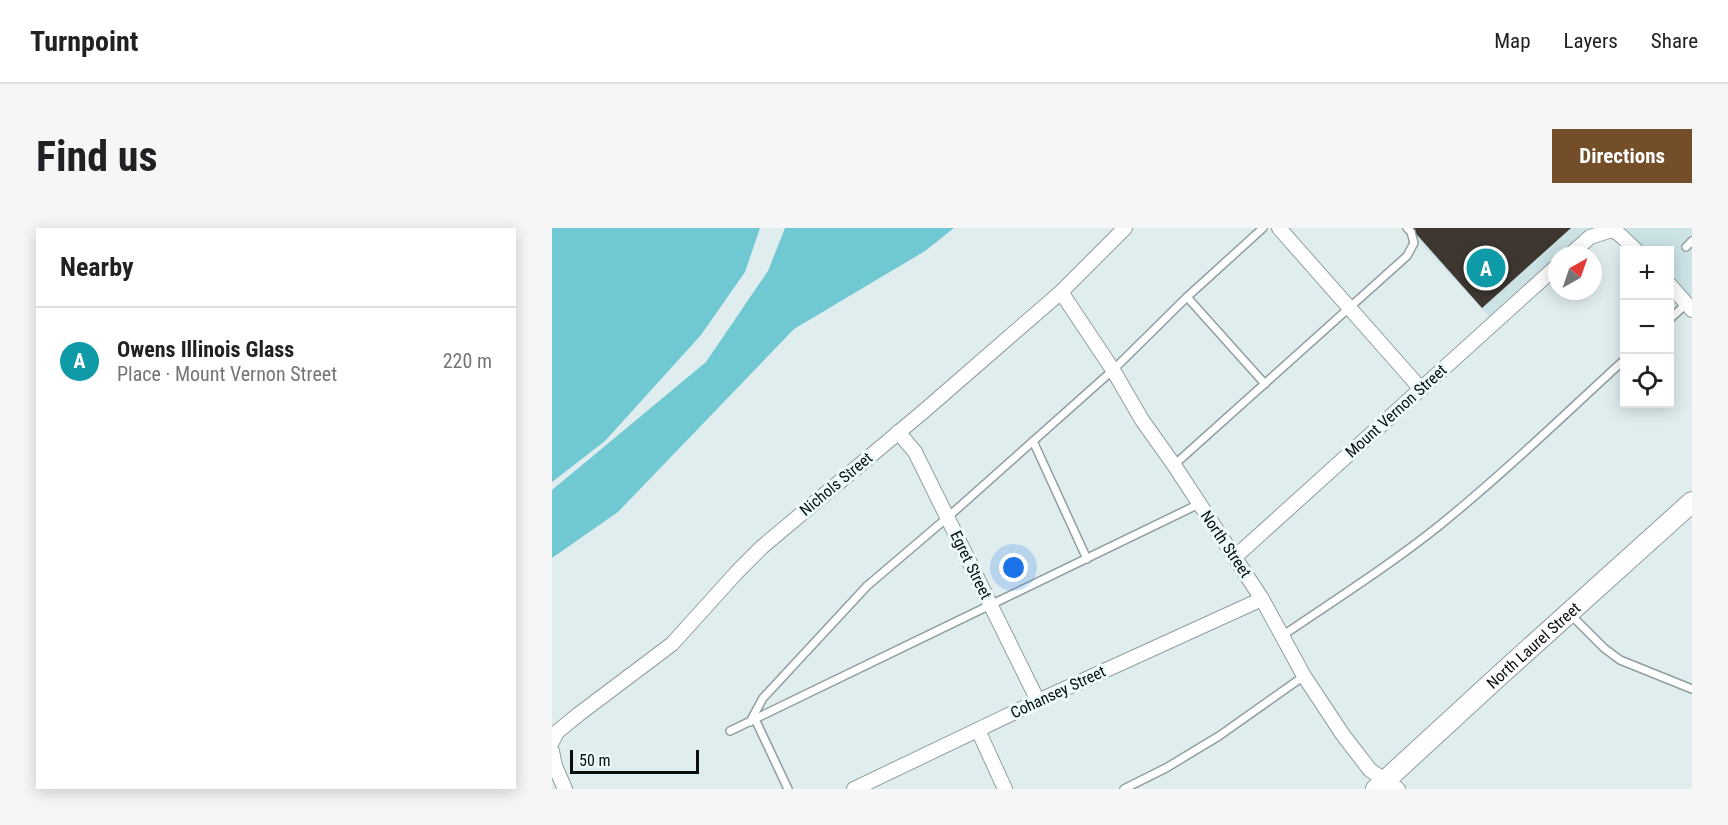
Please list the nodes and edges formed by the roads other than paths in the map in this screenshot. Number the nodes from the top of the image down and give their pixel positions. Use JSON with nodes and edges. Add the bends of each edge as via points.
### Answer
{"nodes":[{"id":1,"x":1125,"y":228,"type":"edge"},
{"id":2,"x":1263,"y":228,"type":"edge"},
{"id":3,"x":1279,"y":228,"type":"edge"},
{"id":4,"x":1407,"y":228,"type":"edge"},
{"id":5,"x":1692,"y":241,"type":"edge"},
{"id":6,"x":1580,"y":246,"type":"edge"},
{"id":7,"x":1632,"y":246,"type":"edge"},
{"id":8,"x":1686,"y":247,"type":"dead end"},
{"id":9,"x":1548,"y":274,"type":"edge"},
{"id":10,"x":1674,"y":290,"type":"edge"},
{"id":11,"x":1061,"y":291,"type":"junction"},
{"id":12,"x":1186,"y":297,"type":"junction"},
{"id":13,"x":1689,"y":307,"type":"edge"},
{"id":14,"x":1349,"y":308,"type":"junction"},
{"id":15,"x":1674,"y":316,"type":"edge"},
{"id":16,"x":1620,"y":364,"type":"edge"},
{"id":17,"x":1113,"y":370,"type":"junction"},
{"id":18,"x":1265,"y":384,"type":"junction"},
{"id":19,"x":1421,"y":389,"type":"junction"},
{"id":20,"x":898,"y":432,"type":"junction"},
{"id":21,"x":1033,"y":441,"type":"junction"},
{"id":22,"x":1174,"y":465,"type":"junction"},
{"id":23,"x":1692,"y":502,"type":"edge"},
{"id":24,"x":1199,"y":504,"type":"junction"},
{"id":25,"x":948,"y":518,"type":"junction"},
{"id":26,"x":1235,"y":557,"type":"junction"},
{"id":27,"x":1087,"y":559,"type":"junction"},
{"id":28,"x":1263,"y":599,"type":"junction"},
{"id":29,"x":991,"y":604,"type":"junction"},
{"id":30,"x":1569,"y":613,"type":"junction"},
{"id":31,"x":1282,"y":636,"type":"junction"},
{"id":32,"x":1304,"y":676,"type":"junction"},
{"id":33,"x":1692,"y":689,"type":"edge"},
{"id":34,"x":1038,"y":701,"type":"junction"},
{"id":35,"x":753,"y":720,"type":"junction"},
{"id":36,"x":978,"y":730,"type":"junction"},
{"id":37,"x":730,"y":731,"type":"dead end"},
{"id":38,"x":552,"y":742,"type":"edge"},
{"id":39,"x":552,"y":754,"type":"edge"},
{"id":40,"x":1387,"y":786,"type":"edge"},
{"id":41,"x":565,"y":789,"type":"edge"},
{"id":42,"x":788,"y":789,"type":"edge"},
{"id":43,"x":854,"y":789,"type":"edge"},
{"id":44,"x":1005,"y":789,"type":"edge"},
{"id":45,"x":1124,"y":789,"type":"edge"}],
"edges":[{"from":1,"to":11,"type":"street","name":"Nichols Street"},
{"from":2,"to":12,"type":"lane"},
{"from":3,"to":14,"type":"street"},
{"from":4,"to":14,"type":"lane","via":[[1414,243],[1407,256]]},
{"from":5,"to":8,"type":"lane"},
{"from":6,"to":7,"type":"street","via":[[1590,237],[1612,230]]},
{"from":9,"to":19,"type":"street","name":"Mount Vernon Street"},
{"from":10,"to":13,"type":"street"},
{"from":11,"to":17,"type":"street","name":"North Street"},
{"from":11,"to":20,"type":"street","name":"Nichols Street"},
{"from":12,"to":17,"type":"lane"},
{"from":12,"to":18,"type":"lane"},
{"from":13,"to":15,"type":"lane"},
{"from":14,"to":18,"type":"lane"},
{"from":14,"to":19,"type":"street"},
{"from":16,"to":31,"type":"lane","via":[[1438,526]]},
{"from":17,"to":21,"type":"lane"},
{"from":17,"to":22,"type":"street","name":"North Street"},
{"from":18,"to":22,"type":"lane"},
{"from":19,"to":26,"type":"street","name":"Mount Vernon Street"},
{"from":20,"to":25,"type":"street","name":"Egret Street","via":[[915,452]]},
{"from":20,"to":38,"type":"street","name":"Nichols Street","via":[[762,547],[672,644],[579,714],[557,732]]},
{"from":21,"to":25,"type":"lane"},
{"from":21,"to":27,"type":"lane"},
{"from":22,"to":24,"type":"street","name":"North Street"},
{"from":23,"to":30,"type":"street","name":"North Laurel Street"},
{"from":24,"to":26,"type":"street","name":"North Street"},
{"from":24,"to":27,"type":"lane"},
{"from":25,"to":29,"type":"street","name":"Egret Street"},
{"from":25,"to":35,"type":"lane","via":[[867,586],[763,698]]},
{"from":26,"to":28,"type":"street","name":"North Street"},
{"from":27,"to":29,"type":"lane"},
{"from":28,"to":31,"type":"street","name":"North Street"},
{"from":28,"to":34,"type":"street","name":"Cohansey Street"},
{"from":29,"to":34,"type":"street","name":"Egret Street"},
{"from":29,"to":35,"type":"lane"},
{"from":30,"to":33,"type":"lane","via":[[1620,660]]},
{"from":30,"to":40,"type":"street","name":"North Laurel Street"},
{"from":31,"to":32,"type":"street","name":"North Street"},
{"from":32,"to":40,"type":"street","name":"North Street","via":[[1343,735]]},
{"from":32,"to":45,"type":"lane","via":[[1220,736]]},
{"from":34,"to":36,"type":"street","name":"Cohansey Street"},
{"from":35,"to":37,"type":"lane"},
{"from":35,"to":42,"type":"lane"},
{"from":36,"to":43,"type":"street","name":"Cohansey Street"},
{"from":36,"to":44,"type":"street"},
{"from":39,"to":41,"type":"street"}]}
